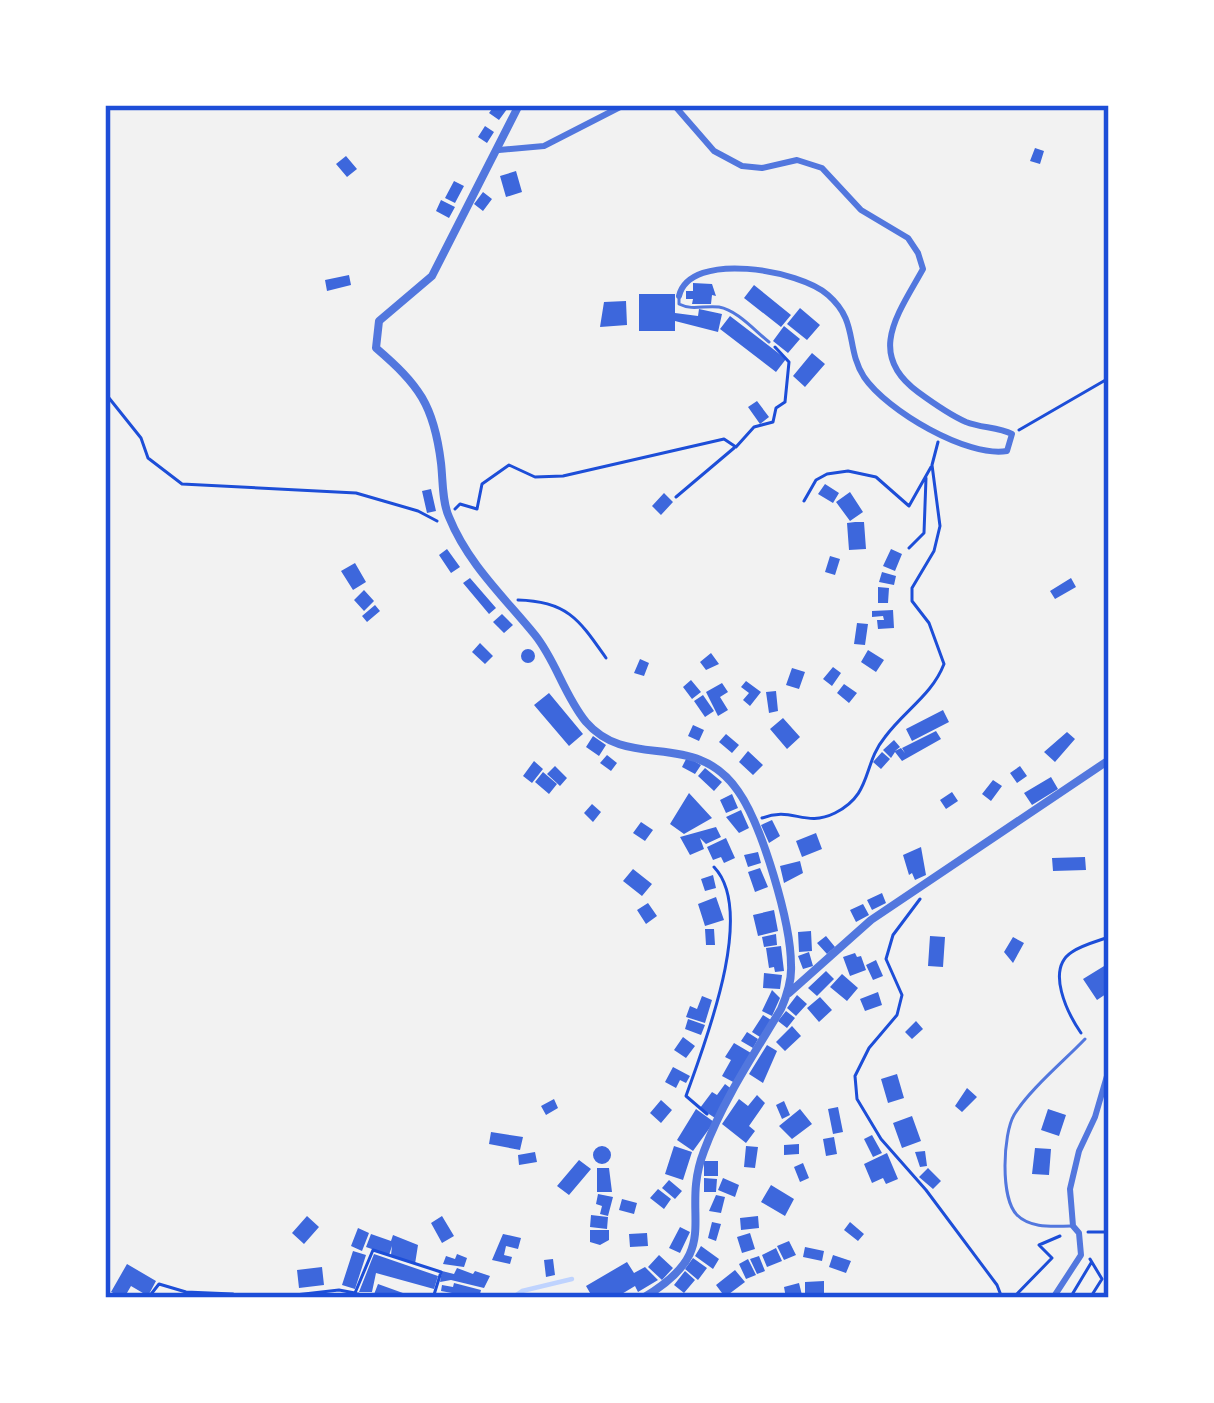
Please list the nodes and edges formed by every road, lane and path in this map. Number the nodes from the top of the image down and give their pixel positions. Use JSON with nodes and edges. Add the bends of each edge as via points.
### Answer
{"nodes":[{"id":1,"x":519,"y":105,"type":"edge"},
{"id":2,"x":623,"y":105,"type":"edge"},
{"id":3,"x":674,"y":105,"type":"edge"},
{"id":4,"x":499,"y":149,"type":"junction"},
{"id":5,"x":679,"y":296,"type":"joint"},
{"id":6,"x":769,"y":342,"type":"joint"},
{"id":7,"x":1109,"y":378,"type":"edge"},
{"id":8,"x":105,"y":392,"type":"edge"},
{"id":9,"x":941,"y":434,"type":"junction"},
{"id":10,"x":1012,"y":434,"type":"junction"},
{"id":11,"x":736,"y":447,"type":"junction"},
{"id":12,"x":932,"y":466,"type":"junction"},
{"id":13,"x":926,"y":476,"type":"junction"},
{"id":14,"x":676,"y":497,"type":"dead end"},
{"id":15,"x":804,"y":501,"type":"dead end"},
{"id":16,"x":447,"y":515,"type":"junction"},
{"id":17,"x":909,"y":548,"type":"dead end"},
{"id":18,"x":503,"y":600,"type":"junction"},
{"id":19,"x":606,"y":658,"type":"dead end"},
{"id":20,"x":1109,"y":760,"type":"edge"},
{"id":21,"x":752,"y":822,"type":"junction"},
{"id":22,"x":715,"y":867,"type":"dead end"},
{"id":23,"x":940,"y":874,"type":"junction"},
{"id":24,"x":1109,"y":937,"type":"edge"},
{"id":25,"x":788,"y":994,"type":"junction"},
{"id":26,"x":1085,"y":1039,"type":"joint"},
{"id":27,"x":1109,"y":1069,"type":"edge"},
{"id":28,"x":718,"y":1123,"type":"junction"},
{"id":29,"x":1076,"y":1229,"type":"junction"},
{"id":30,"x":1109,"y":1232,"type":"edge"},
{"id":31,"x":1091,"y":1262,"type":"junction"},
{"id":32,"x":355,"y":1293,"type":"junction"},
{"id":33,"x":148,"y":1298,"type":"edge"},
{"id":34,"x":235,"y":1298,"type":"edge"},
{"id":35,"x":268,"y":1298,"type":"edge"},
{"id":36,"x":369,"y":1298,"type":"edge"},
{"id":37,"x":434,"y":1298,"type":"edge"},
{"id":38,"x":643,"y":1298,"type":"edge"},
{"id":39,"x":1002,"y":1298,"type":"edge"},
{"id":40,"x":1013,"y":1298,"type":"edge"},
{"id":41,"x":1053,"y":1298,"type":"edge"},
{"id":42,"x":1070,"y":1298,"type":"edge"},
{"id":43,"x":1090,"y":1298,"type":"edge"}],
"edges":[{"from":1,"to":4,"type":"street"},
{"from":2,"to":4,"type":"street","via":[[544,146]]},
{"from":3,"to":10,"type":"street","via":[[713,151],[742,166],[810,162],[861,210],[908,238],[923,269],[891,330],[889,358],[929,400]]},
{"from":4,"to":16,"type":"street","via":[[432,276],[379,321],[376,348],[415,381],[438,436]]},
{"from":5,"to":6,"type":"lane","via":[[688,309],[729,311]]},
{"from":5,"to":9,"type":"street","via":[[702,272],[748,268],[824,290],[846,314],[862,374],[877,393]]},
{"from":6,"to":11,"type":"path","via":[[789,362],[785,402],[773,422]]},
{"from":7,"to":10,"type":"path"},
{"from":8,"to":16,"type":"path","via":[[148,458],[182,484],[356,493],[436,523]]},
{"from":9,"to":10,"type":"street","via":[[992,454],[1007,451]]},
{"from":9,"to":12,"type":"path"},
{"from":11,"to":14,"type":"path"},
{"from":11,"to":16,"type":"path","via":[[724,439],[563,476],[535,477],[508,465],[482,484],[477,509],[460,504]]},
{"from":12,"to":13,"type":"path"},
{"from":12,"to":21,"type":"path","via":[[940,526],[912,601],[944,664],[935,686],[881,741],[866,787],[849,805],[830,816],[804,820],[779,812]]},
{"from":13,"to":15,"type":"path","via":[[909,506],[876,477],[848,472],[816,480]]},
{"from":13,"to":17,"type":"path","via":[[925,533]]},
{"from":16,"to":18,"type":"street"},
{"from":18,"to":19,"type":"path","via":[[537,601],[576,616]]},
{"from":18,"to":21,"type":"street","via":[[538,639],[591,728],[627,748],[694,755],[717,768]]},
{"from":20,"to":23,"type":"street"},
{"from":21,"to":25,"type":"street","via":[[781,902]]},
{"from":22,"to":28,"type":"path","via":[[730,944],[686,1096]]},
{"from":23,"to":25,"type":"street","via":[[871,920]]},
{"from":23,"to":39,"type":"path","via":[[892,935],[886,959],[902,994],[898,1015],[855,1076],[857,1099]]},
{"from":24,"to":26,"type":"path","via":[[1072,952],[1060,971],[1060,990]]},
{"from":25,"to":28,"type":"street"},
{"from":26,"to":29,"type":"lane","via":[[1006,1132],[1007,1196],[1017,1215]]},
{"from":27,"to":29,"type":"street","via":[[1070,1189]]},
{"from":28,"to":38,"type":"street","via":[[701,1157],[686,1263]]},
{"from":29,"to":30,"type":"path"},
{"from":29,"to":31,"type":"path"},
{"from":29,"to":40,"type":"path","via":[[1039,1245],[1052,1258]]},
{"from":29,"to":41,"type":"street","via":[[1081,1255]]},
{"from":31,"to":42,"type":"path"},
{"from":31,"to":43,"type":"path","via":[[1102,1279]]},
{"from":32,"to":35,"type":"path"},
{"from":32,"to":36,"type":"path"},
{"from":32,"to":37,"type":"path","via":[[373,1250],[441,1272]]},
{"from":33,"to":34,"type":"path","via":[[158,1284]]}]}
